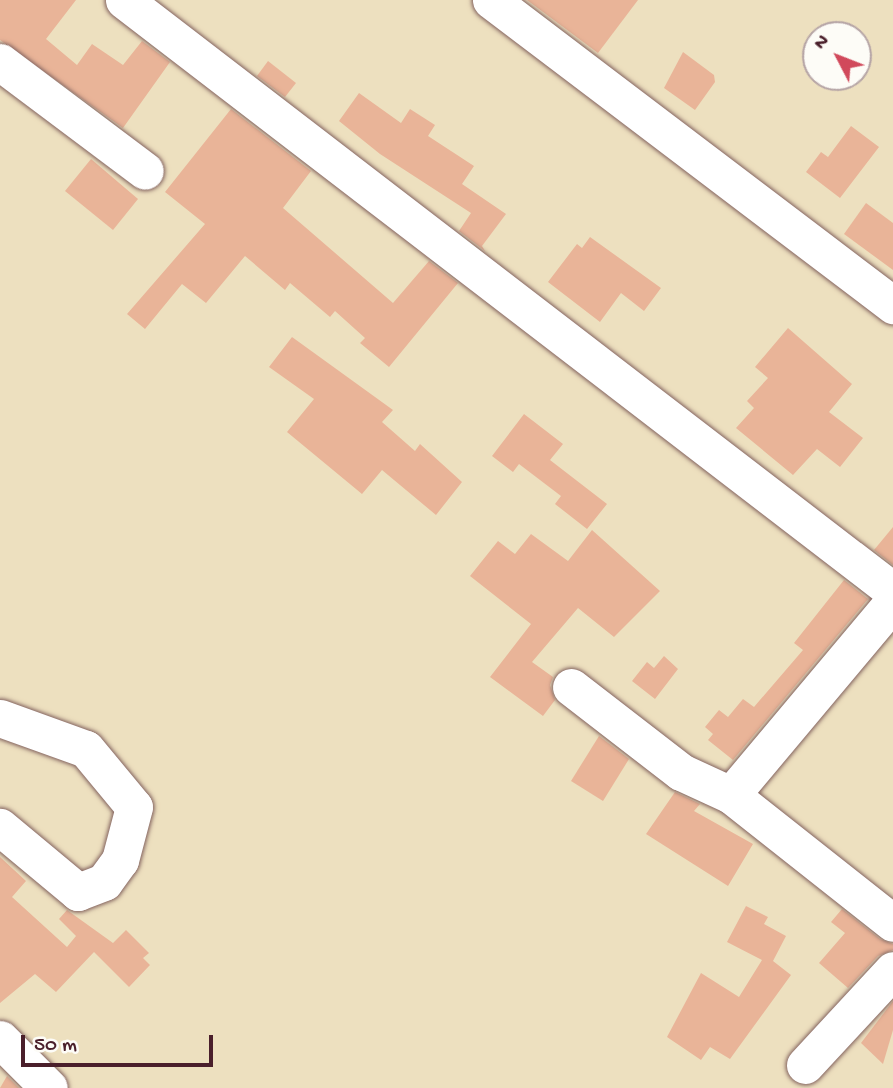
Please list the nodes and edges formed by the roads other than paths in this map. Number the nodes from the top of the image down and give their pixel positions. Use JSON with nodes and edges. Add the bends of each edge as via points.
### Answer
{"nodes":[{"id":1,"x":124,"y":0,"type":"edge"},
{"id":2,"x":491,"y":0,"type":"edge"},
{"id":3,"x":0,"y":62,"type":"edge"},
{"id":4,"x":145,"y":171,"type":"dead end"},
{"id":5,"x":893,"y":305,"type":"edge"},
{"id":6,"x":893,"y":591,"type":"edge"},
{"id":7,"x":893,"y":602,"type":"edge"},
{"id":8,"x":571,"y":687,"type":"dead end"},
{"id":9,"x":0,"y":718,"type":"edge"},
{"id":10,"x":731,"y":795,"type":"junction"},
{"id":11,"x":0,"y":827,"type":"edge"},
{"id":12,"x":893,"y":923,"type":"edge"},
{"id":13,"x":893,"y":970,"type":"edge"},
{"id":14,"x":0,"y":1039,"type":"edge"},
{"id":15,"x":805,"y":1065,"type":"dead end"},
{"id":16,"x":49,"y":1088,"type":"edge"}],
"edges":[{"from":1,"to":6,"type":"street"},
{"from":2,"to":5,"type":"street"},
{"from":3,"to":4,"type":"street"},
{"from":7,"to":10,"type":"street"},
{"from":8,"to":10,"type":"street","via":[[681,772]]},
{"from":9,"to":11,"type":"street","via":[[86,749],[134,807],[120,860],[104,882],[78,892]]},
{"from":10,"to":12,"type":"street"},
{"from":13,"to":15,"type":"street"},
{"from":14,"to":16,"type":"street"}]}
